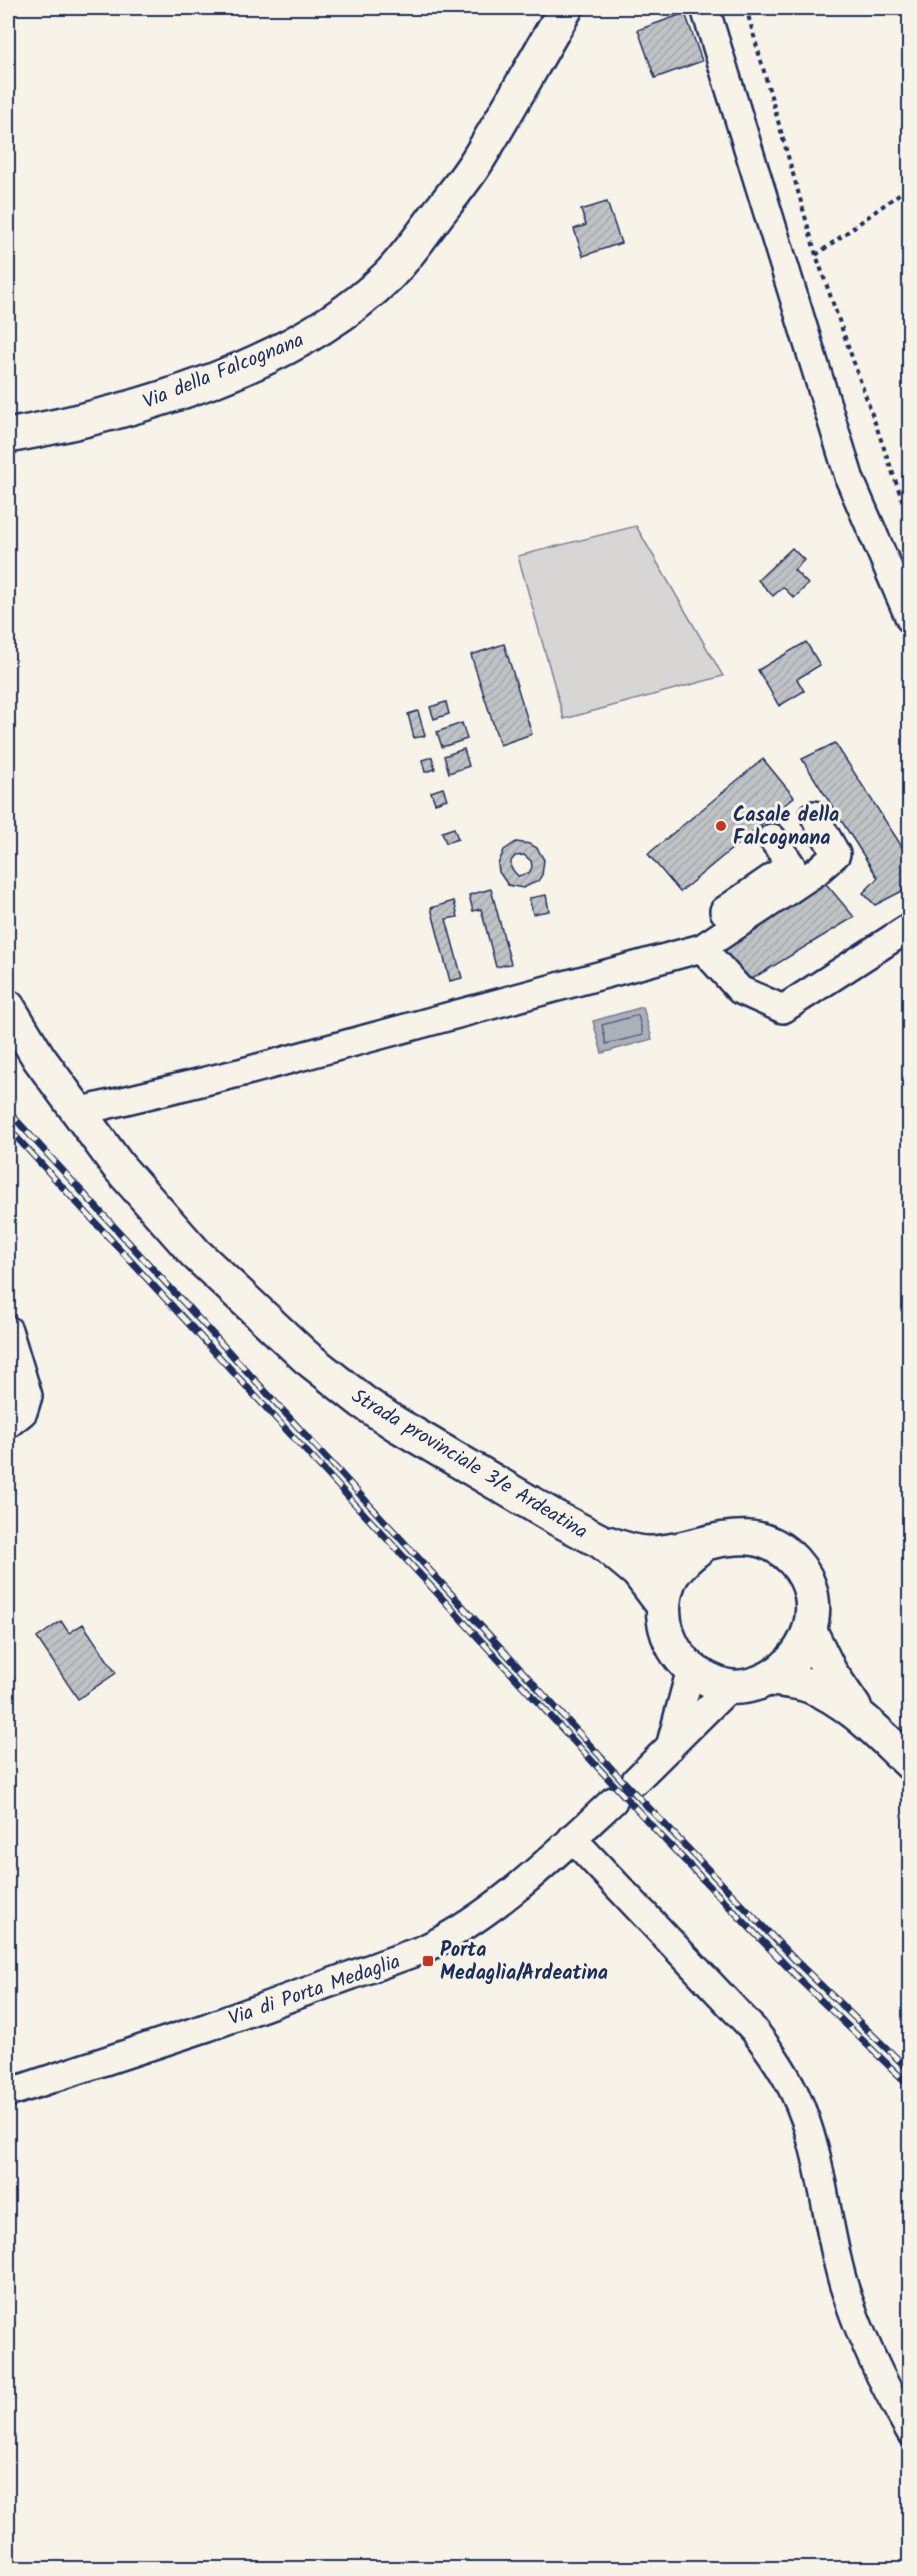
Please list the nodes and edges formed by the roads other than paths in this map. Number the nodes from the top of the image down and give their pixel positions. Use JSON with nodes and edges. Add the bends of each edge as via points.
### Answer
{"nodes":[{"id":1,"x":566,"y":8,"type":"edge"},
{"id":2,"x":705,"y":8,"type":"edge"},
{"id":3,"x":8,"y":436,"type":"edge"},
{"id":4,"x":909,"y":619,"type":"edge"},
{"id":5,"x":814,"y":815,"type":"dead end"},
{"id":6,"x":772,"y":838,"type":"dead end"},
{"id":7,"x":909,"y":927,"type":"edge"},
{"id":8,"x":692,"y":950,"type":"junction"},
{"id":9,"x":8,"y":1007,"type":"edge"},
{"id":10,"x":77,"y":1112,"type":"junction"},
{"id":11,"x":8,"y":1330,"type":"edge"},
{"id":12,"x":8,"y":1424,"type":"edge"},
{"id":13,"x":602,"y":1542,"type":"junction"},
{"id":14,"x":703,"y":1545,"type":"junction"},
{"id":15,"x":663,"y":1605,"type":"junction"},
{"id":16,"x":810,"y":1630,"type":"junction"},
{"id":17,"x":691,"y":1670,"type":"junction"},
{"id":18,"x":769,"y":1679,"type":"junction"},
{"id":19,"x":730,"y":1687,"type":"junction"},
{"id":20,"x":860,"y":1717,"type":"junction"},
{"id":21,"x":670,"y":1748,"type":"junction"},
{"id":22,"x":909,"y":1763,"type":"edge"},
{"id":23,"x":636,"y":1780,"type":"dead end"},
{"id":24,"x":613,"y":1801,"type":"dead end"},
{"id":25,"x":572,"y":1838,"type":"junction"},
{"id":26,"x":8,"y":2093,"type":"edge"},
{"id":27,"x":909,"y":2431,"type":"edge"}],
"edges":[{"from":1,"to":3,"type":"main road","name":"Via della Falcognana","via":[[476,163],[408,254],[366,296],[294,345],[208,381],[111,414]]},
{"from":2,"to":4,"type":"street","via":[[850,480]]},
{"from":5,"to":8,"type":"street","via":[[836,854],[816,872]]},
{"from":6,"to":8,"type":"street","via":[[791,865],[692,933]]},
{"from":7,"to":8,"type":"street","via":[[783,1008],[740,990]]},
{"from":8,"to":10,"type":"street","via":[[243,1072]]},
{"from":9,"to":10,"type":"main road","name":"Strada provinciale 3/e Ardeatina"},
{"from":10,"to":13,"type":"main road","name":"Strada provinciale 3/e Ardeatina","via":[[118,1166],[195,1253],[306,1357],[396,1424]]},
{"from":11,"to":12,"type":"street","via":[[28,1396],[23,1412]]},
{"from":13,"to":14,"type":"main road","name":"Strada provinciale 3/e Ardeatina","via":[[646,1554]]},
{"from":13,"to":15,"type":"main road","name":"Strada provinciale 3/e Ardeatina","via":[[638,1572]]},
{"from":14,"to":15,"type":"main road","name":"Strada provinciale 3/e Ardeatina","via":[[683,1560],[670,1581]]},
{"from":14,"to":16,"type":"main road","name":"Strada provinciale 3/e Ardeatina","via":[[727,1537],[751,1537],[775,1546],[794,1561],[807,1582],[813,1606]]},
{"from":15,"to":17,"type":"main road","name":"Strada provinciale 3/e Ardeatina","via":[[665,1629],[675,1651]]},
{"from":16,"to":18,"type":"main road","name":"Strada provinciale 3/e Ardeatina","via":[[795,1658]]},
{"from":16,"to":20,"type":"main road","name":"Strada provinciale 3/e Ardeatina","via":[[830,1672]]},
{"from":17,"to":19,"type":"main road","name":"Strada provinciale 3/e Ardeatina"},
{"from":17,"to":21,"type":"street"},
{"from":18,"to":19,"type":"main road","name":"Strada provinciale 3/e Ardeatina","via":[[742,1688]]},
{"from":18,"to":20,"type":"main road","name":"Strada provinciale 3/e Ardeatina","via":[[812,1686]]},
{"from":19,"to":21,"type":"street"},
{"from":20,"to":22,"type":"main road","name":"Strada provinciale 3/e Ardeatina"},
{"from":21,"to":23,"type":"street"},
{"from":24,"to":25,"type":"street","name":"Via di Porta Medaglia"},
{"from":25,"to":26,"type":"street","name":"Via di Porta Medaglia","via":[[488,1910],[424,1949],[208,2027]]},
{"from":25,"to":27,"type":"street","via":[[754,2030],[777,2060],[807,2126],[844,2284],[860,2334]]}]}
